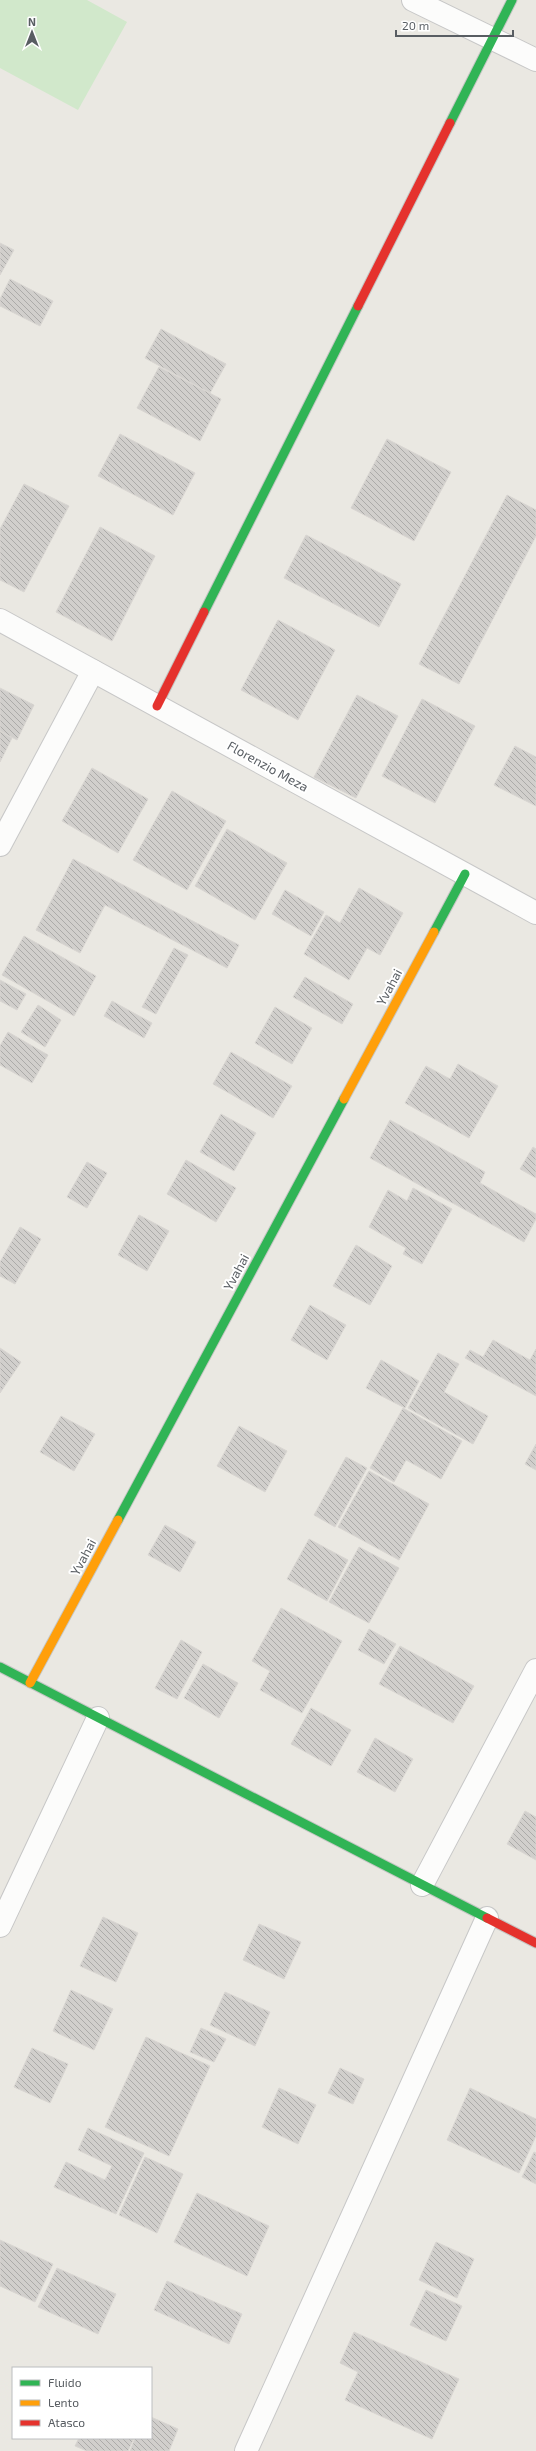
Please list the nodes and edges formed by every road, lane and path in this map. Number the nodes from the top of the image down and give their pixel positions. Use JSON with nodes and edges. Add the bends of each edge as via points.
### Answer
{"nodes":[{"id":1,"x":413,"y":0,"type":"edge"},
{"id":2,"x":512,"y":0,"type":"edge"},
{"id":3,"x":491,"y":38,"type":"junction"},
{"id":4,"x":536,"y":60,"type":"edge"},
{"id":5,"x":0,"y":620,"type":"edge"},
{"id":6,"x":93,"y":671,"type":"junction"},
{"id":7,"x":157,"y":706,"type":"junction"},
{"id":8,"x":0,"y":845,"type":"edge"},
{"id":9,"x":465,"y":874,"type":"junction"},
{"id":10,"x":536,"y":913,"type":"edge"},
{"id":11,"x":0,"y":1667,"type":"edge"},
{"id":12,"x":536,"y":1670,"type":"edge"},
{"id":13,"x":30,"y":1682,"type":"junction"},
{"id":14,"x":98,"y":1718,"type":"junction"},
{"id":15,"x":422,"y":1884,"type":"junction"},
{"id":16,"x":487,"y":1918,"type":"junction"},
{"id":17,"x":0,"y":1926,"type":"edge"},
{"id":18,"x":536,"y":1943,"type":"edge"},
{"id":19,"x":246,"y":2451,"type":"edge"}],
"edges":[{"from":1,"to":3,"type":"street"},
{"from":2,"to":3,"type":"street"},
{"from":3,"to":4,"type":"street"},
{"from":3,"to":7,"type":"street"},
{"from":5,"to":6,"type":"street","name":"Florenzio Meza"},
{"from":6,"to":7,"type":"street","name":"Florenzio Meza"},
{"from":6,"to":8,"type":"street"},
{"from":7,"to":9,"type":"street","name":"Florenzio Meza"},
{"from":9,"to":10,"type":"street","name":"Florenzio Meza"},
{"from":9,"to":13,"type":"street","name":"Yvahai"},
{"from":11,"to":13,"type":"street"},
{"from":12,"to":15,"type":"street"},
{"from":13,"to":14,"type":"street"},
{"from":14,"to":15,"type":"street"},
{"from":14,"to":17,"type":"street"},
{"from":15,"to":16,"type":"street"},
{"from":16,"to":18,"type":"street"},
{"from":16,"to":19,"type":"street"}]}
